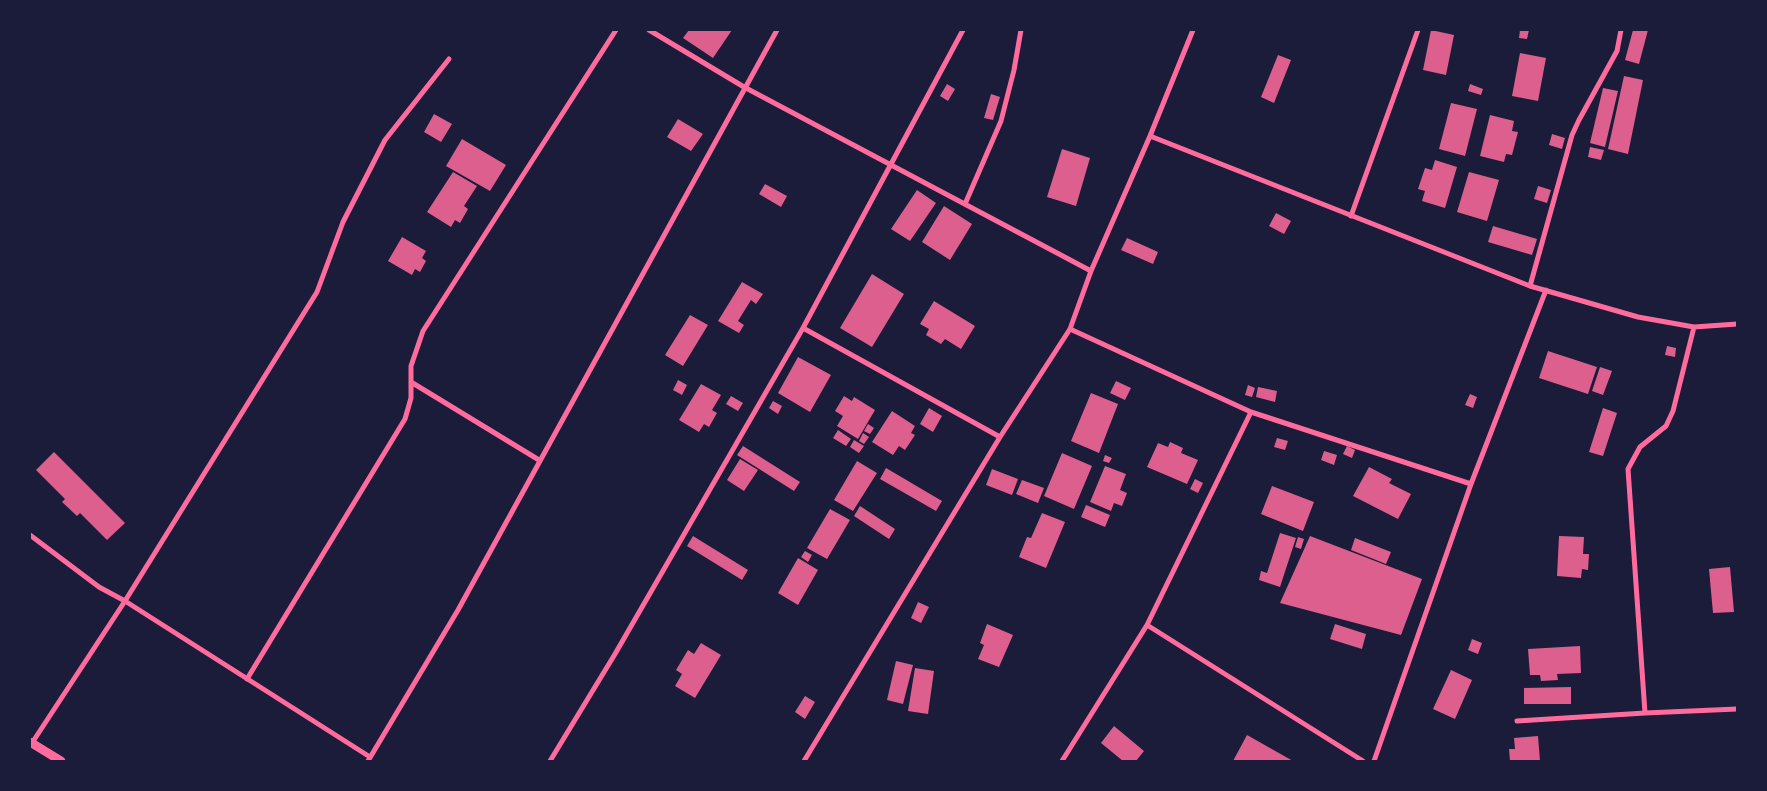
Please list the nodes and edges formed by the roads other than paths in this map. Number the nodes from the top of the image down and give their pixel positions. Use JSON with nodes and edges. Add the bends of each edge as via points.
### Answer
{"nodes":[{"id":1,"x":616,"y":30,"type":"edge"},
{"id":2,"x":649,"y":30,"type":"edge"},
{"id":3,"x":777,"y":30,"type":"edge"},
{"id":4,"x":963,"y":30,"type":"edge"},
{"id":5,"x":1020,"y":30,"type":"edge"},
{"id":6,"x":1192,"y":30,"type":"edge"},
{"id":7,"x":1418,"y":30,"type":"edge"},
{"id":8,"x":1621,"y":30,"type":"edge"},
{"id":9,"x":448,"y":59,"type":"dead end"},
{"id":10,"x":744,"y":87,"type":"junction"},
{"id":11,"x":1150,"y":136,"type":"junction"},
{"id":12,"x":890,"y":165,"type":"junction"},
{"id":13,"x":965,"y":204,"type":"junction"},
{"id":14,"x":1351,"y":216,"type":"junction"},
{"id":15,"x":1091,"y":271,"type":"junction"},
{"id":16,"x":1530,"y":286,"type":"junction"},
{"id":17,"x":1546,"y":290,"type":"junction"},
{"id":18,"x":1737,"y":324,"type":"edge"},
{"id":19,"x":1694,"y":327,"type":"junction"},
{"id":20,"x":802,"y":328,"type":"junction"},
{"id":21,"x":1070,"y":329,"type":"junction"},
{"id":22,"x":411,"y":382,"type":"junction"},
{"id":23,"x":1251,"y":412,"type":"junction"},
{"id":24,"x":1000,"y":437,"type":"junction"},
{"id":25,"x":539,"y":460,"type":"junction"},
{"id":26,"x":1472,"y":484,"type":"junction"},
{"id":27,"x":30,"y":534,"type":"edge"},
{"id":28,"x":125,"y":601,"type":"junction"},
{"id":29,"x":1147,"y":625,"type":"junction"},
{"id":30,"x":247,"y":679,"type":"junction"},
{"id":31,"x":1737,"y":709,"type":"edge"},
{"id":32,"x":1646,"y":713,"type":"junction"},
{"id":33,"x":1516,"y":721,"type":"dead end"},
{"id":34,"x":31,"y":743,"type":"edge"},
{"id":35,"x":369,"y":759,"type":"edge"},
{"id":36,"x":61,"y":761,"type":"edge"},
{"id":37,"x":550,"y":761,"type":"edge"},
{"id":38,"x":804,"y":761,"type":"edge"},
{"id":39,"x":1062,"y":761,"type":"edge"},
{"id":40,"x":1362,"y":761,"type":"edge"},
{"id":41,"x":1374,"y":761,"type":"edge"}],
"edges":[{"from":1,"to":22,"type":"street","via":[[423,331],[411,366]]},
{"from":2,"to":10,"type":"street"},
{"from":3,"to":10,"type":"street"},
{"from":4,"to":12,"type":"street"},
{"from":5,"to":13,"type":"street","via":[[1001,121]]},
{"from":6,"to":11,"type":"street"},
{"from":7,"to":14,"type":"street"},
{"from":8,"to":16,"type":"street","via":[[1617,51],[1572,136]]},
{"from":9,"to":28,"type":"street","via":[[385,140],[343,222],[317,292]]},
{"from":10,"to":12,"type":"street"},
{"from":10,"to":25,"type":"street"},
{"from":11,"to":14,"type":"street"},
{"from":11,"to":15,"type":"street"},
{"from":12,"to":13,"type":"street"},
{"from":12,"to":20,"type":"street"},
{"from":13,"to":15,"type":"street"},
{"from":14,"to":16,"type":"street"},
{"from":15,"to":21,"type":"street"},
{"from":16,"to":17,"type":"street"},
{"from":17,"to":19,"type":"street","via":[[1638,317]]},
{"from":17,"to":26,"type":"street"},
{"from":18,"to":19,"type":"street"},
{"from":19,"to":32,"type":"street","via":[[1673,411],[1666,426],[1640,447],[1628,469]]},
{"from":20,"to":24,"type":"street"},
{"from":20,"to":37,"type":"street"},
{"from":21,"to":23,"type":"street"},
{"from":21,"to":24,"type":"street"},
{"from":22,"to":25,"type":"street"},
{"from":22,"to":30,"type":"street","via":[[411,398],[405,419]]},
{"from":23,"to":26,"type":"street"},
{"from":23,"to":29,"type":"street"},
{"from":24,"to":38,"type":"street"},
{"from":25,"to":35,"type":"street","via":[[458,610]]},
{"from":26,"to":41,"type":"street"},
{"from":27,"to":28,"type":"street","via":[[99,587]]},
{"from":28,"to":30,"type":"street"},
{"from":28,"to":34,"type":"street"},
{"from":29,"to":39,"type":"street"},
{"from":29,"to":40,"type":"street"},
{"from":30,"to":35,"type":"street"},
{"from":31,"to":32,"type":"street"},
{"from":32,"to":33,"type":"street"},
{"from":34,"to":36,"type":"street"}]}
